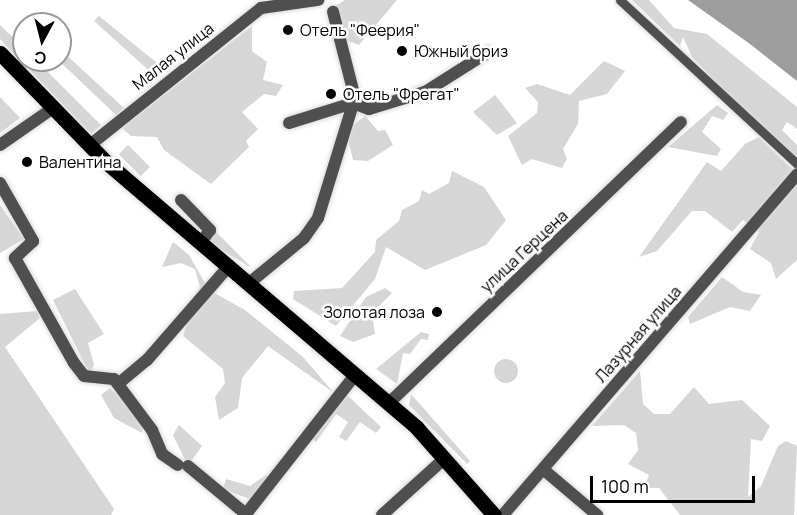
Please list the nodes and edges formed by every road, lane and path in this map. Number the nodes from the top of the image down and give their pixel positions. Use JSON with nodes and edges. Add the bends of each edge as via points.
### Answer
{"nodes":[{"id":1,"x":318,"y":0,"type":"edge"},
{"id":2,"x":620,"y":0,"type":"edge"},
{"id":3,"x":333,"y":12,"type":"dead end"},
{"id":4,"x":488,"y":52,"type":"dead end"},
{"id":5,"x":0,"y":53,"type":"edge"},
{"id":6,"x":353,"y":103,"type":"junction"},
{"id":7,"x":53,"y":108,"type":"junction"},
{"id":8,"x":681,"y":122,"type":"dead end"},
{"id":9,"x":289,"y":123,"type":"dead end"},
{"id":10,"x":0,"y":145,"type":"edge"},
{"id":11,"x":90,"y":145,"type":"junction"},
{"id":12,"x":797,"y":164,"type":"edge"},
{"id":13,"x":797,"y":174,"type":"edge"},
{"id":14,"x":0,"y":183,"type":"edge"},
{"id":15,"x":181,"y":200,"type":"dead end"},
{"id":16,"x":200,"y":244,"type":"junction"},
{"id":17,"x":228,"y":267,"type":"junction"},
{"id":18,"x":248,"y":285,"type":"junction"},
{"id":19,"x":355,"y":375,"type":"junction"},
{"id":20,"x":118,"y":384,"type":"junction"},
{"id":21,"x":388,"y":403,"type":"junction"},
{"id":22,"x":445,"y":458,"type":"junction"},
{"id":23,"x":544,"y":470,"type":"junction"},
{"id":24,"x":246,"y":514,"type":"edge"},
{"id":25,"x":382,"y":515,"type":"edge"},
{"id":26,"x":494,"y":515,"type":"edge"},
{"id":27,"x":503,"y":515,"type":"edge"},
{"id":28,"x":597,"y":515,"type":"edge"}],
"edges":[{"from":1,"to":11,"type":"street","name":"Малая улица","via":[[261,8]]},
{"from":2,"to":12,"type":"street"},
{"from":3,"to":6,"type":"street","via":[[347,51]]},
{"from":4,"to":6,"type":"street","via":[[425,92],[369,108]]},
{"from":5,"to":7,"type":"main road"},
{"from":6,"to":9,"type":"street"},
{"from":6,"to":18,"type":"street","via":[[312,229]]},
{"from":7,"to":10,"type":"street"},
{"from":7,"to":11,"type":"main road"},
{"from":8,"to":21,"type":"street","name":"улица Герцена"},
{"from":11,"to":16,"type":"main road"},
{"from":13,"to":23,"type":"street","name":"Лазурная улица"},
{"from":14,"to":20,"type":"street","via":[[33,241],[15,258],[74,363],[84,376],[114,379]]},
{"from":15,"to":16,"type":"street","via":[[210,230]]},
{"from":16,"to":17,"type":"main road"},
{"from":17,"to":18,"type":"main road"},
{"from":17,"to":20,"type":"street","via":[[147,360]]},
{"from":18,"to":19,"type":"main road"},
{"from":19,"to":21,"type":"main road"},
{"from":19,"to":24,"type":"street"},
{"from":20,"to":24,"type":"street","via":[[152,430],[162,454],[183,465]]},
{"from":21,"to":22,"type":"main road"},
{"from":22,"to":25,"type":"street"},
{"from":22,"to":26,"type":"main road"},
{"from":23,"to":27,"type":"street","name":"Лазурная улица"},
{"from":23,"to":28,"type":"street"}]}
